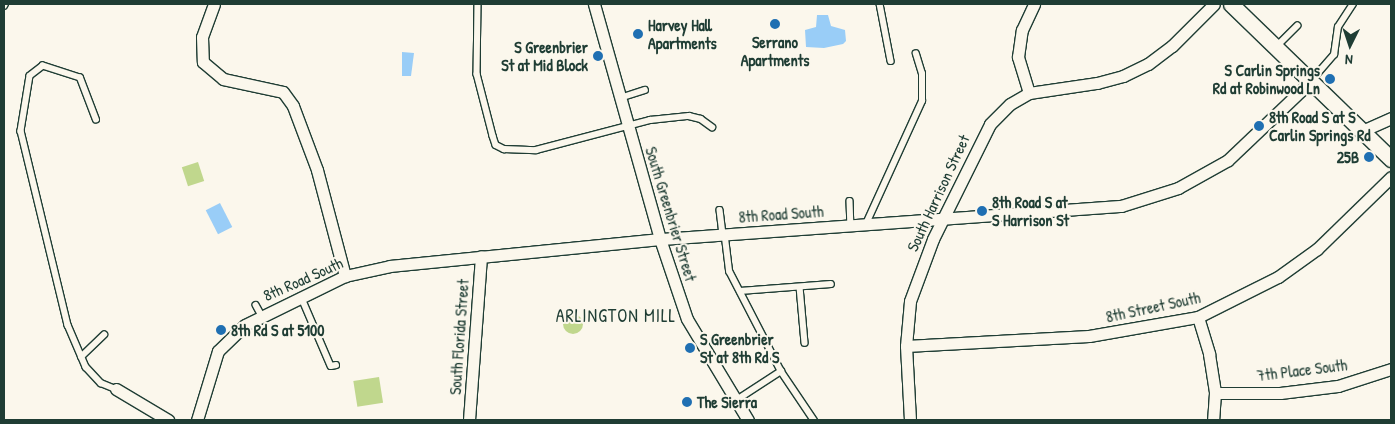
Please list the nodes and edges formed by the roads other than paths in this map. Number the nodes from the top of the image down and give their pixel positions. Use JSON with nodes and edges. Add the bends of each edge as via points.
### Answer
{"nodes":[{"id":1,"x":214,"y":4,"type":"edge"},
{"id":2,"x":478,"y":4,"type":"edge"},
{"id":3,"x":594,"y":4,"type":"edge"},
{"id":4,"x":880,"y":4,"type":"edge"},
{"id":5,"x":1034,"y":4,"type":"edge"},
{"id":6,"x":1214,"y":4,"type":"edge"},
{"id":7,"x":1231,"y":4,"type":"edge"},
{"id":8,"x":1353,"y":4,"type":"edge"},
{"id":9,"x":1297,"y":26,"type":"dead end"},
{"id":10,"x":1276,"y":47,"type":"junction"},
{"id":11,"x":916,"y":54,"type":"dead end"},
{"id":12,"x":891,"y":61,"type":"dead end"},
{"id":13,"x":1311,"y":81,"type":"junction"},
{"id":14,"x":645,"y":90,"type":"dead end"},
{"id":15,"x":1030,"y":93,"type":"junction"},
{"id":16,"x":620,"y":98,"type":"junction"},
{"id":17,"x":1391,"y":118,"type":"edge"},
{"id":18,"x":96,"y":120,"type":"dead end"},
{"id":19,"x":628,"y":125,"type":"junction"},
{"id":20,"x":712,"y":127,"type":"dead end"},
{"id":21,"x":1362,"y":130,"type":"junction"},
{"id":22,"x":1391,"y":159,"type":"edge"},
{"id":23,"x":1391,"y":178,"type":"edge"},
{"id":24,"x":850,"y":201,"type":"dead end"},
{"id":25,"x":720,"y":210,"type":"dead end"},
{"id":26,"x":942,"y":220,"type":"junction"},
{"id":27,"x":866,"y":224,"type":"junction"},
{"id":28,"x":851,"y":226,"type":"junction"},
{"id":29,"x":724,"y":234,"type":"junction"},
{"id":30,"x":660,"y":239,"type":"junction"},
{"id":31,"x":481,"y":256,"type":"junction"},
{"id":32,"x":346,"y":276,"type":"junction"},
{"id":33,"x":831,"y":284,"type":"dead end"},
{"id":34,"x":800,"y":287,"type":"junction"},
{"id":35,"x":740,"y":291,"type":"junction"},
{"id":36,"x":301,"y":296,"type":"junction"},
{"id":37,"x":256,"y":305,"type":"dead end"},
{"id":38,"x":262,"y":316,"type":"junction"},
{"id":39,"x":1198,"y":317,"type":"junction"},
{"id":40,"x":104,"y":335,"type":"dead end"},
{"id":41,"x":805,"y":343,"type":"dead end"},
{"id":42,"x":906,"y":346,"type":"junction"},
{"id":43,"x":80,"y":357,"type":"junction"},
{"id":44,"x":336,"y":365,"type":"dead end"},
{"id":45,"x":1391,"y":369,"type":"edge"},
{"id":46,"x":781,"y":371,"type":"junction"},
{"id":47,"x":116,"y":389,"type":"joint"},
{"id":48,"x":1215,"y":392,"type":"junction"},
{"id":49,"x":735,"y":401,"type":"junction"},
{"id":50,"x":168,"y":420,"type":"edge"},
{"id":51,"x":197,"y":420,"type":"edge"},
{"id":52,"x":469,"y":420,"type":"edge"},
{"id":53,"x":748,"y":420,"type":"edge"},
{"id":54,"x":814,"y":420,"type":"edge"},
{"id":55,"x":910,"y":420,"type":"edge"},
{"id":56,"x":1213,"y":420,"type":"edge"}],
"edges":[{"from":1,"to":32,"type":"street","via":[[202,37],[203,62],[224,79],[283,92],[293,106],[317,170]]},
{"from":2,"to":19,"type":"lane","via":[[477,74],[496,145],[504,149],[536,150]]},
{"from":3,"to":16,"type":"street","name":"South Greenbrier Street"},
{"from":4,"to":12,"type":"lane"},
{"from":5,"to":15,"type":"street","via":[[1022,30],[1018,57]]},
{"from":6,"to":15,"type":"street","name":"South Harrison Street","via":[[1172,46],[1122,76]]},
{"from":7,"to":10,"type":"main road"},
{"from":8,"to":13,"type":"lane","name":"8th Road South","via":[[1338,27],[1334,55]]},
{"from":9,"to":10,"type":"lane"},
{"from":10,"to":13,"type":"main road"},
{"from":11,"to":27,"type":"lane","via":[[922,74],[922,101]]},
{"from":13,"to":21,"type":"main road"},
{"from":13,"to":26,"type":"street","name":"8th Road South","via":[[1228,160],[1178,188],[1121,206]]},
{"from":14,"to":16,"type":"lane"},
{"from":15,"to":26,"type":"street","name":"South Harrison Street","via":[[1010,104],[990,124]]},
{"from":16,"to":19,"type":"street","name":"South Greenbrier Street"},
{"from":17,"to":21,"type":"street"},
{"from":18,"to":43,"type":"lane","via":[[80,78],[43,66],[30,76],[21,131],[24,148],[68,325]]},
{"from":19,"to":20,"type":"lane","via":[[689,116],[702,119]]},
{"from":19,"to":30,"type":"street","name":"South Greenbrier Street"},
{"from":21,"to":22,"type":"main road"},
{"from":23,"to":39,"type":"street","name":"8th Street South","via":[[1317,249],[1278,277]]},
{"from":24,"to":28,"type":"lane"},
{"from":25,"to":29,"type":"lane"},
{"from":26,"to":27,"type":"street","name":"8th Road South"},
{"from":26,"to":42,"type":"street","name":"South Harrison Street","via":[[910,301]]},
{"from":27,"to":28,"type":"street","name":"8th Road South"},
{"from":28,"to":29,"type":"street","name":"8th Road South"},
{"from":29,"to":30,"type":"street","name":"8th Road South"},
{"from":29,"to":35,"type":"lane","via":[[728,268]]},
{"from":30,"to":31,"type":"street","name":"8th Road South"},
{"from":30,"to":49,"type":"street","name":"South Greenbrier Street","via":[[687,319]]},
{"from":31,"to":32,"type":"street","name":"8th Road South","via":[[390,266]]},
{"from":31,"to":52,"type":"street","name":"South Florida Street"},
{"from":32,"to":36,"type":"street","name":"8th Road South"},
{"from":33,"to":34,"type":"lane"},
{"from":34,"to":35,"type":"lane"},
{"from":34,"to":41,"type":"lane"},
{"from":35,"to":46,"type":"lane"},
{"from":36,"to":38,"type":"street","name":"8th Road South"},
{"from":36,"to":44,"type":"lane","via":[[332,366]]},
{"from":37,"to":38,"type":"lane"},
{"from":38,"to":51,"type":"street","name":"8th Road South","via":[[245,325],[218,351]]},
{"from":39,"to":42,"type":"street","name":"8th Street South","via":[[1088,336]]},
{"from":39,"to":48,"type":"street","via":[[1210,354]]},
{"from":40,"to":43,"type":"lane"},
{"from":42,"to":55,"type":"street","name":"South Harrison Street"},
{"from":43,"to":47,"type":"lane","via":[[101,383]]},
{"from":45,"to":48,"type":"street","name":"7th Place South","via":[[1338,386],[1280,393]]},
{"from":46,"to":49,"type":"lane"},
{"from":46,"to":54,"type":"lane"},
{"from":47,"to":50,"type":"street"},
{"from":48,"to":56,"type":"street"},
{"from":49,"to":53,"type":"street","name":"South Greenbrier Street"}]}
